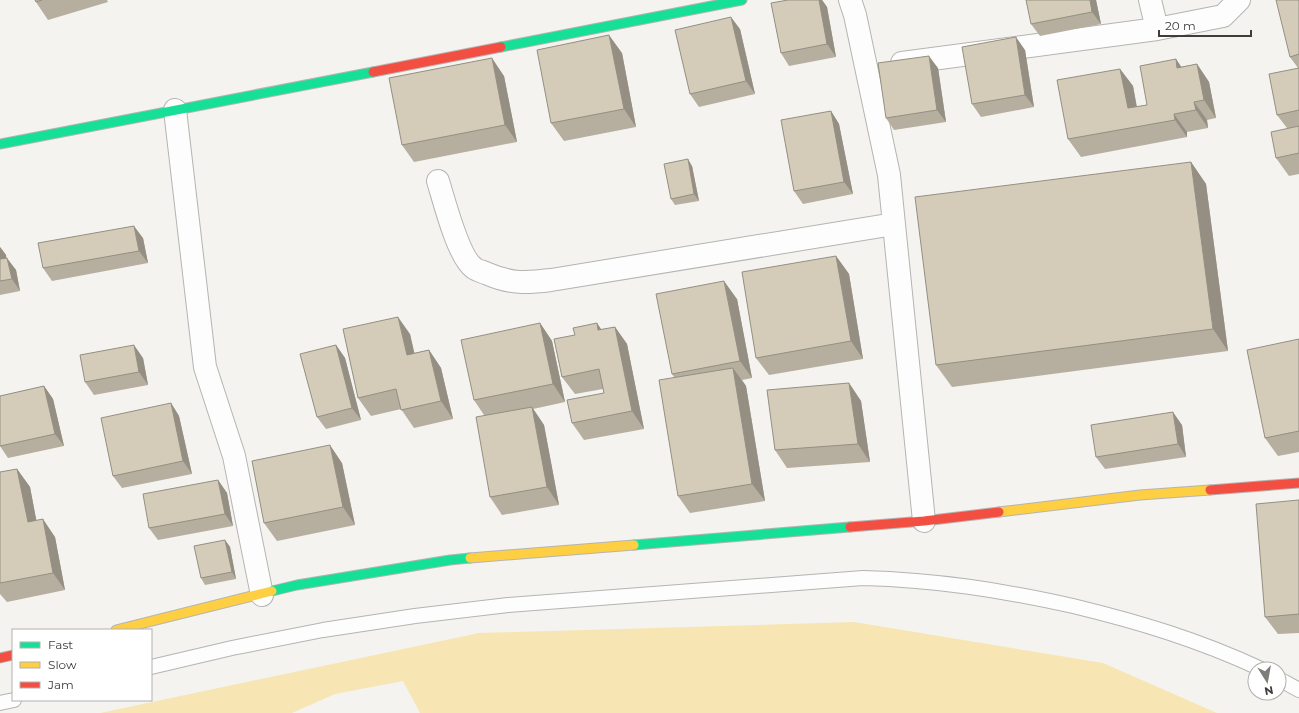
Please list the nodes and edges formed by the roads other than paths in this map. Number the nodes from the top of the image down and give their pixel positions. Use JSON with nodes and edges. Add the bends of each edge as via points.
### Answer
{"nodes":[{"id":1,"x":742,"y":0,"type":"edge"},
{"id":2,"x":850,"y":0,"type":"edge"},
{"id":3,"x":1150,"y":0,"type":"edge"},
{"id":4,"x":1239,"y":0,"type":"edge"},
{"id":5,"x":1157,"y":29,"type":"junction"},
{"id":6,"x":866,"y":68,"type":"junction"},
{"id":7,"x":175,"y":110,"type":"junction"},
{"id":8,"x":0,"y":144,"type":"edge"},
{"id":9,"x":438,"y":181,"type":"dead end"},
{"id":10,"x":894,"y":224,"type":"junction"},
{"id":11,"x":1299,"y":483,"type":"edge"},
{"id":12,"x":924,"y":521,"type":"junction"},
{"id":13,"x":262,"y":595,"type":"junction"},
{"id":14,"x":120,"y":629,"type":"edge"},
{"id":15,"x":12,"y":655,"type":"edge"},
{"id":16,"x":0,"y":658,"type":"edge"},
{"id":17,"x":1247,"y":662,"type":"edge"},
{"id":18,"x":152,"y":667,"type":"edge"},
{"id":19,"x":1287,"y":683,"type":"edge"},
{"id":20,"x":1299,"y":690,"type":"edge"},
{"id":21,"x":12,"y":700,"type":"edge"},
{"id":22,"x":0,"y":703,"type":"edge"}],
"edges":[{"from":1,"to":7,"type":"main road"},
{"from":2,"to":6,"type":"street"},
{"from":3,"to":5,"type":"street"},
{"from":4,"to":5,"type":"street","via":[[1223,16]]},
{"from":5,"to":6,"type":"street"},
{"from":6,"to":10,"type":"street","via":[[889,175]]},
{"from":7,"to":8,"type":"main road"},
{"from":7,"to":13,"type":"street","via":[[205,366],[234,456]]},
{"from":9,"to":10,"type":"street","via":[[463,253],[473,268],[500,279],[520,283]]},
{"from":10,"to":12,"type":"street"},
{"from":11,"to":12,"type":"main road","via":[[1140,495]]},
{"from":12,"to":13,"type":"main road","via":[[450,560],[297,585]]},
{"from":13,"to":14,"type":"main road"},
{"from":15,"to":16,"type":"main road"},
{"from":17,"to":18,"type":"lane","via":[[1149,625],[1046,600],[952,583],[864,578],[515,604],[415,616],[247,645]]},
{"from":19,"to":20,"type":"lane"},
{"from":21,"to":22,"type":"lane"}]}
